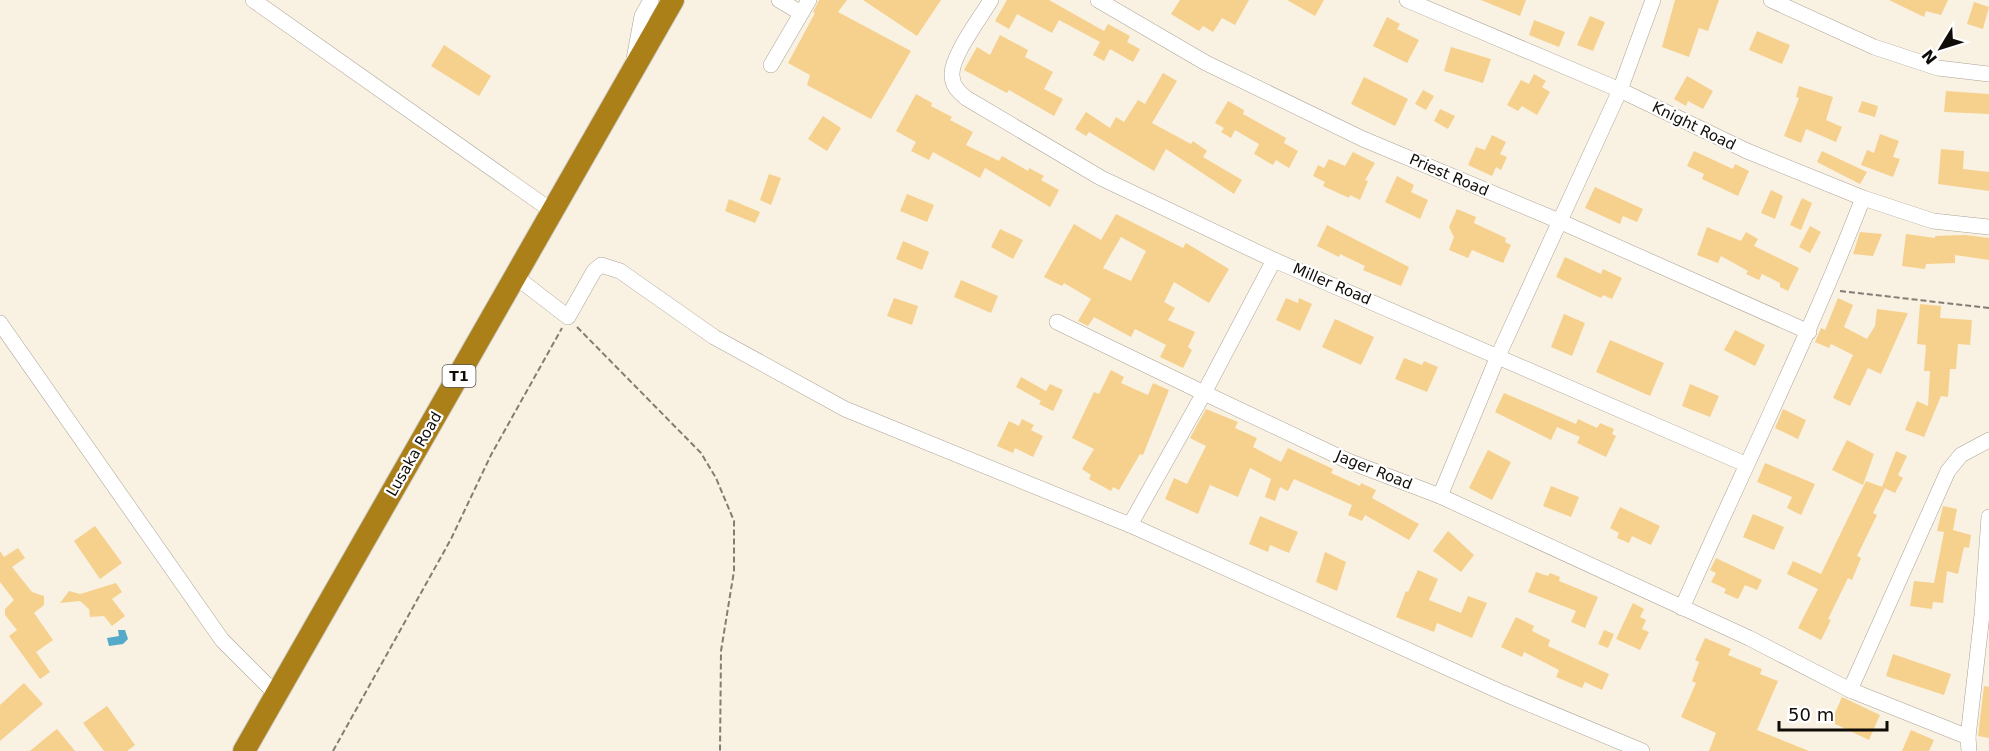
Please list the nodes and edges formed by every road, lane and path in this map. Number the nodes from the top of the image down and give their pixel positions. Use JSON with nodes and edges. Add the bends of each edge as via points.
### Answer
{"nodes":[{"id":1,"x":253,"y":0,"type":"edge"},
{"id":2,"x":651,"y":0,"type":"edge"},
{"id":3,"x":673,"y":0,"type":"edge"},
{"id":4,"x":779,"y":0,"type":"edge"},
{"id":5,"x":991,"y":0,"type":"edge"},
{"id":6,"x":1098,"y":0,"type":"edge"},
{"id":7,"x":1407,"y":0,"type":"edge"},
{"id":8,"x":1653,"y":0,"type":"edge"},
{"id":9,"x":1771,"y":0,"type":"edge"},
{"id":10,"x":805,"y":7,"type":"edge"},
{"id":11,"x":771,"y":65,"type":"dead end"},
{"id":12,"x":632,"y":71,"type":"junction"},
{"id":13,"x":1989,"y":74,"type":"edge"},
{"id":14,"x":1620,"y":90,"type":"junction"},
{"id":15,"x":1863,"y":198,"type":"junction"},
{"id":16,"x":552,"y":211,"type":"junction"},
{"id":17,"x":1559,"y":221,"type":"junction"},
{"id":18,"x":1989,"y":227,"type":"edge"},
{"id":19,"x":1274,"y":260,"type":"junction"},
{"id":20,"x":516,"y":277,"type":"junction"},
{"id":21,"x":1828,"y":289,"type":"junction"},
{"id":22,"x":1989,"y":308,"type":"edge"},
{"id":23,"x":568,"y":317,"type":"junction"},
{"id":24,"x":1057,"y":322,"type":"dead end"},
{"id":25,"x":0,"y":323,"type":"edge"},
{"id":26,"x":1809,"y":332,"type":"junction"},
{"id":27,"x":1498,"y":356,"type":"junction"},
{"id":28,"x":1204,"y":393,"type":"junction"},
{"id":29,"x":1989,"y":440,"type":"edge"},
{"id":30,"x":1745,"y":464,"type":"junction"},
{"id":31,"x":1440,"y":496,"type":"junction"},
{"id":32,"x":1989,"y":517,"type":"edge"},
{"id":33,"x":1130,"y":525,"type":"junction"},
{"id":34,"x":1682,"y":608,"type":"junction"},
{"id":35,"x":1850,"y":690,"type":"junction"},
{"id":36,"x":276,"y":694,"type":"junction"},
{"id":37,"x":1969,"y":744,"type":"edge"},
{"id":38,"x":244,"y":751,"type":"edge"},
{"id":39,"x":333,"y":751,"type":"edge"},
{"id":40,"x":720,"y":751,"type":"edge"},
{"id":41,"x":1642,"y":751,"type":"edge"}],
"edges":[{"from":1,"to":16,"type":"street"},
{"from":2,"to":12,"type":"street","via":[[642,16]]},
{"from":3,"to":12,"type":"highway","name":"Lusaka Road","number":"T1"},
{"from":4,"to":10,"type":"street"},
{"from":5,"to":19,"type":"street","name":"Miller Road","via":[[954,63],[951,76],[956,90],[1101,178]]},
{"from":6,"to":17,"type":"street","name":"Priest Road","via":[[1206,63],[1363,139]]},
{"from":7,"to":14,"type":"street","name":"Knight Road"},
{"from":8,"to":14,"type":"street"},
{"from":9,"to":13,"type":"street","via":[[1874,47],[1938,68]]},
{"from":10,"to":11,"type":"street"},
{"from":12,"to":16,"type":"highway","name":"Lusaka Road","number":"T1"},
{"from":14,"to":15,"type":"street","name":"Knight Road","via":[[1747,152]]},
{"from":14,"to":17,"type":"street"},
{"from":15,"to":18,"type":"street","name":"Knight Road","via":[[1932,221]]},
{"from":15,"to":21,"type":"street"},
{"from":16,"to":20,"type":"highway","name":"Lusaka Road","number":"T1"},
{"from":17,"to":26,"type":"street","name":"Priest Road"},
{"from":17,"to":27,"type":"street"},
{"from":19,"to":27,"type":"street","name":"Miller Road"},
{"from":19,"to":28,"type":"street"},
{"from":20,"to":23,"type":"street"},
{"from":20,"to":36,"type":"highway","name":"Lusaka Road","number":"T1"},
{"from":21,"to":22,"type":"path"},
{"from":21,"to":26,"type":"street"},
{"from":23,"to":33,"type":"street","via":[[594,271],[608,265],[714,337],[845,409]]},
{"from":23,"to":39,"type":"path"},
{"from":23,"to":40,"type":"path","via":[[701,453],[717,478],[734,521],[734,571],[721,651]]},
{"from":24,"to":28,"type":"street","name":"Jager Road"},
{"from":25,"to":36,"type":"street","via":[[222,640]]},
{"from":26,"to":30,"type":"street"},
{"from":27,"to":30,"type":"street","name":"Miller Road"},
{"from":27,"to":31,"type":"street"},
{"from":28,"to":31,"type":"street","name":"Jager Road","via":[[1348,461]]},
{"from":28,"to":33,"type":"street"},
{"from":29,"to":35,"type":"street","via":[[1961,455],[1948,471]]},
{"from":30,"to":34,"type":"street"},
{"from":31,"to":34,"type":"street","name":"Jager Road"},
{"from":32,"to":37,"type":"street"},
{"from":33,"to":41,"type":"street","via":[[1503,693]]},
{"from":34,"to":35,"type":"street","name":"Jager Road"},
{"from":35,"to":37,"type":"street","name":"Jager Road"},
{"from":36,"to":38,"type":"highway","name":"Lusaka Road","number":"T1"}]}
